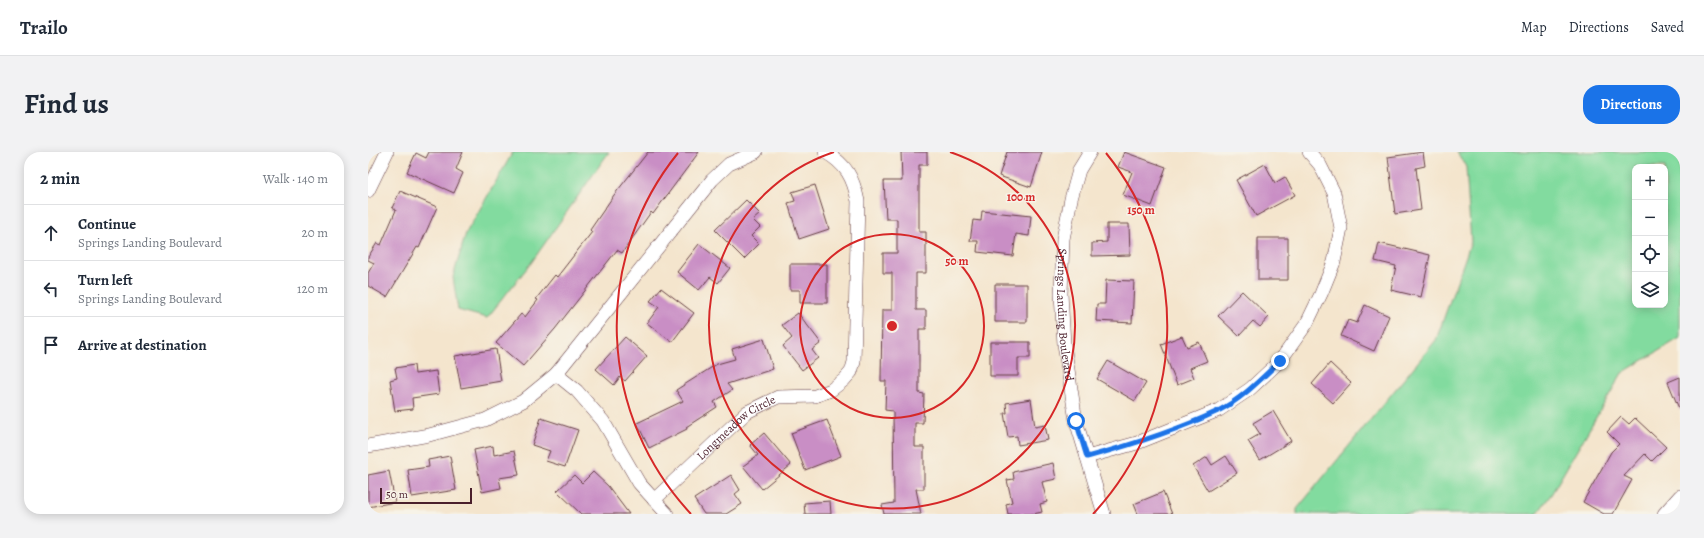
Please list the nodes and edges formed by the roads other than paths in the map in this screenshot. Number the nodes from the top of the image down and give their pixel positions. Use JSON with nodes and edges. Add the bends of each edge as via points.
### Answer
{"nodes":[{"id":1,"x":387,"y":152,"type":"edge"},
{"id":2,"x":756,"y":152,"type":"edge"},
{"id":3,"x":825,"y":152,"type":"edge"},
{"id":4,"x":1090,"y":152,"type":"edge"},
{"id":5,"x":1309,"y":152,"type":"edge"},
{"id":6,"x":840,"y":156,"type":"edge"},
{"id":7,"x":368,"y":191,"type":"edge"},
{"id":8,"x":556,"y":374,"type":"junction"},
{"id":9,"x":368,"y":446,"type":"edge"},
{"id":10,"x":1087,"y":457,"type":"junction"},
{"id":11,"x":1680,"y":496,"type":"edge"},
{"id":12,"x":654,"y":500,"type":"junction"},
{"id":13,"x":667,"y":514,"type":"edge"},
{"id":14,"x":1104,"y":514,"type":"edge"},
{"id":15,"x":1664,"y":514,"type":"edge"}],
"edges":[{"from":1,"to":7,"type":"street"},
{"from":2,"to":8,"type":"street","via":[[729,164],[712,180]]},
{"from":3,"to":6,"type":"street","name":"Longmeadow Circle"},
{"from":4,"to":10,"type":"street","name":"Springs Landing Boulevard","via":[[1079,170],[1071,199],[1063,239],[1061,294],[1069,379],[1076,421]]},
{"from":5,"to":10,"type":"street","via":[[1320,165],[1334,193],[1341,228],[1334,262],[1321,294],[1307,323],[1280,361],[1250,389],[1218,410],[1137,443]]},
{"from":6,"to":12,"type":"street","name":"Longmeadow Circle","via":[[854,182],[858,201],[854,362],[851,372],[831,390],[815,396],[778,397],[747,412]]},
{"from":8,"to":9,"type":"street","via":[[523,401],[484,420],[429,435]]},
{"from":8,"to":12,"type":"street","via":[[576,391],[603,421],[639,483]]},
{"from":10,"to":14,"type":"street","name":"Springs Landing Boulevard"},
{"from":11,"to":15,"type":"street"},
{"from":12,"to":13,"type":"street"}]}
